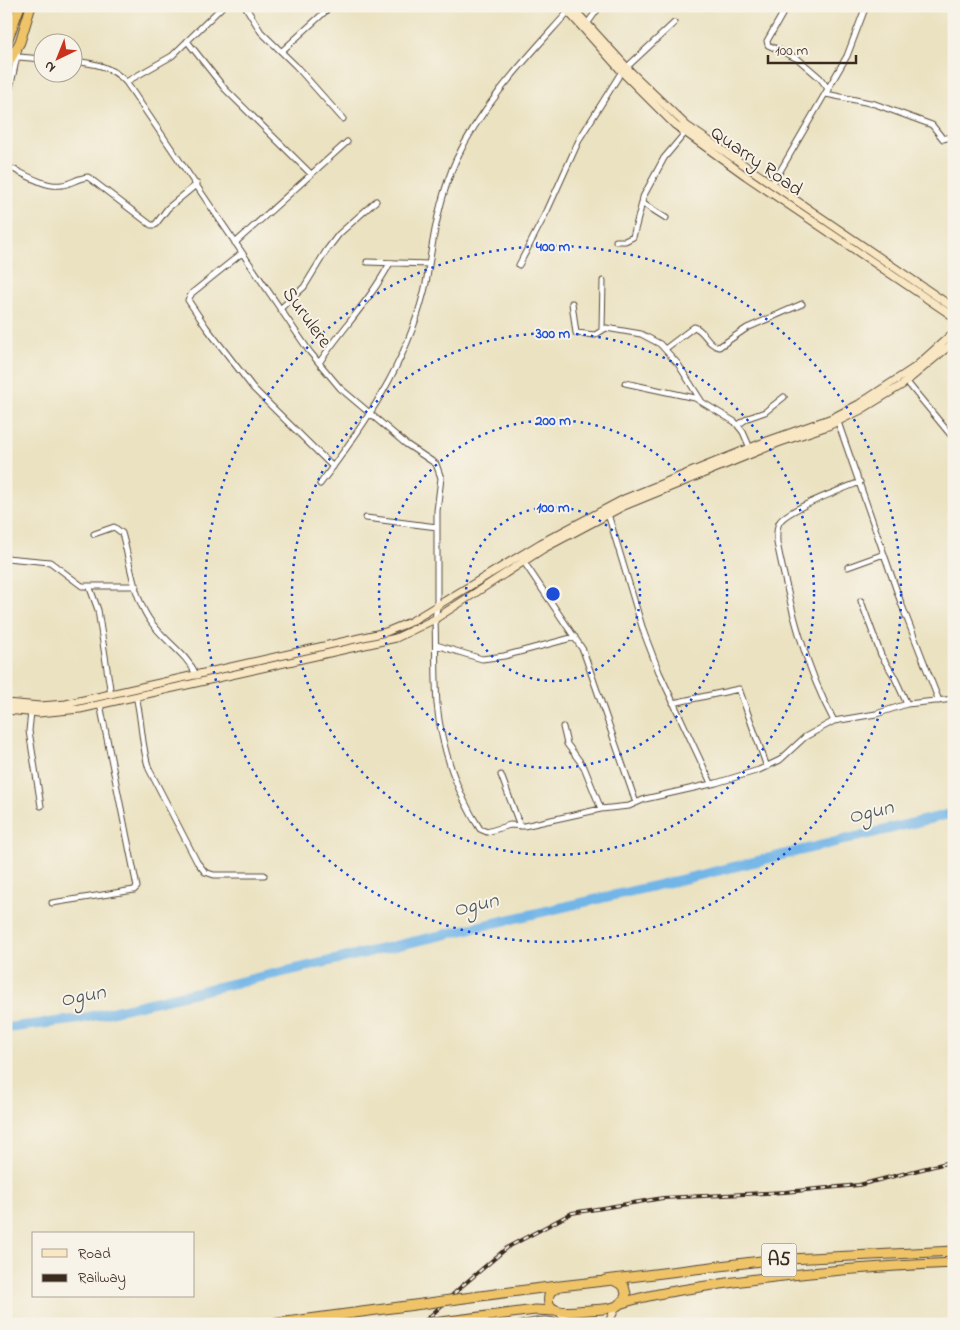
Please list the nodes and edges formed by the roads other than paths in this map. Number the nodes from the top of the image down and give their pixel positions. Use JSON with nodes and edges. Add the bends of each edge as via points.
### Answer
{"nodes":[{"id":1,"x":20,"y":6,"type":"edge"},
{"id":2,"x":31,"y":6,"type":"edge"},
{"id":3,"x":223,"y":6,"type":"edge"},
{"id":4,"x":245,"y":6,"type":"edge"},
{"id":5,"x":600,"y":6,"type":"edge"},
{"id":6,"x":786,"y":6,"type":"edge"},
{"id":7,"x":866,"y":6,"type":"edge"},
{"id":8,"x":567,"y":8,"type":"edge"},
{"id":9,"x":328,"y":9,"type":"dead end"},
{"id":10,"x":674,"y":23,"type":"dead end"},
{"id":11,"x":587,"y":24,"type":"junction"},
{"id":12,"x":187,"y":41,"type":"junction"},
{"id":13,"x":20,"y":42,"type":"junction"},
{"id":14,"x":6,"y":44,"type":"edge"},
{"id":15,"x":282,"y":52,"type":"junction"},
{"id":16,"x":19,"y":57,"type":"junction"},
{"id":17,"x":32,"y":58,"type":"edge"},
{"id":18,"x":82,"y":63,"type":"edge"},
{"id":19,"x":6,"y":67,"type":"edge"},
{"id":20,"x":624,"y":69,"type":"junction"},
{"id":21,"x":126,"y":82,"type":"junction"},
{"id":22,"x":828,"y":92,"type":"junction"},
{"id":23,"x":6,"y":108,"type":"edge"},
{"id":24,"x":343,"y":119,"type":"dead end"},
{"id":25,"x":685,"y":133,"type":"junction"},
{"id":26,"x":954,"y":136,"type":"edge"},
{"id":27,"x":347,"y":142,"type":"dead end"},
{"id":28,"x":6,"y":166,"type":"edge"},
{"id":29,"x":311,"y":174,"type":"junction"},
{"id":30,"x":197,"y":184,"type":"junction"},
{"id":31,"x":772,"y":185,"type":"junction"},
{"id":32,"x":376,"y":202,"type":"dead end"},
{"id":33,"x":642,"y":203,"type":"junction"},
{"id":34,"x":666,"y":218,"type":"dead end"},
{"id":35,"x":616,"y":241,"type":"dead end"},
{"id":36,"x":235,"y":242,"type":"junction"},
{"id":37,"x":242,"y":254,"type":"junction"},
{"id":38,"x":367,"y":262,"type":"dead end"},
{"id":39,"x":390,"y":263,"type":"junction"},
{"id":40,"x":429,"y":264,"type":"junction"},
{"id":41,"x":519,"y":265,"type":"dead end"},
{"id":42,"x":603,"y":281,"type":"dead end"},
{"id":43,"x":572,"y":303,"type":"dead end"},
{"id":44,"x":802,"y":304,"type":"dead end"},
{"id":45,"x":954,"y":308,"type":"edge"},
{"id":46,"x":280,"y":309,"type":"junction"},
{"id":47,"x":954,"y":317,"type":"edge"},
{"id":48,"x":602,"y":329,"type":"junction"},
{"id":49,"x":954,"y":332,"type":"edge"},
{"id":50,"x":954,"y":342,"type":"edge"},
{"id":51,"x":665,"y":349,"type":"junction"},
{"id":52,"x":319,"y":363,"type":"junction"},
{"id":53,"x":907,"y":382,"type":"junction"},
{"id":54,"x":625,"y":383,"type":"dead end"},
{"id":55,"x":784,"y":396,"type":"dead end"},
{"id":56,"x":702,"y":402,"type":"junction"},
{"id":57,"x":371,"y":415,"type":"junction"},
{"id":58,"x":838,"y":422,"type":"junction"},
{"id":59,"x":738,"y":425,"type":"junction"},
{"id":60,"x":954,"y":439,"type":"edge"},
{"id":61,"x":750,"y":448,"type":"junction"},
{"id":62,"x":333,"y":467,"type":"junction"},
{"id":63,"x":860,"y":482,"type":"junction"},
{"id":64,"x":320,"y":484,"type":"dead end"},
{"id":65,"x":608,"y":514,"type":"junction"},
{"id":66,"x":366,"y":518,"type":"dead end"},
{"id":67,"x":437,"y":527,"type":"junction"},
{"id":68,"x":94,"y":534,"type":"dead end"},
{"id":69,"x":884,"y":554,"type":"junction"},
{"id":70,"x":6,"y":558,"type":"edge"},
{"id":71,"x":524,"y":562,"type":"junction"},
{"id":72,"x":848,"y":567,"type":"dead end"},
{"id":73,"x":136,"y":586,"type":"junction"},
{"id":74,"x":90,"y":588,"type":"junction"},
{"id":75,"x":861,"y":601,"type":"dead end"},
{"id":76,"x":437,"y":607,"type":"junction"},
{"id":77,"x":435,"y":619,"type":"junction"},
{"id":78,"x":575,"y":637,"type":"junction"},
{"id":79,"x":436,"y":646,"type":"junction"},
{"id":80,"x":197,"y":676,"type":"junction"},
{"id":81,"x":112,"y":694,"type":"junction"},
{"id":82,"x":136,"y":696,"type":"junction"},
{"id":83,"x":954,"y":699,"type":"edge"},
{"id":84,"x":940,"y":701,"type":"junction"},
{"id":85,"x":6,"y":703,"type":"edge"},
{"id":86,"x":673,"y":703,"type":"junction"},
{"id":87,"x":100,"y":704,"type":"junction"},
{"id":88,"x":907,"y":704,"type":"junction"},
{"id":89,"x":6,"y":710,"type":"edge"},
{"id":90,"x":31,"y":712,"type":"junction"},
{"id":91,"x":834,"y":721,"type":"junction"},
{"id":92,"x":563,"y":727,"type":"dead end"},
{"id":93,"x":767,"y":767,"type":"junction"},
{"id":94,"x":501,"y":775,"type":"dead end"},
{"id":95,"x":711,"y":783,"type":"junction"},
{"id":96,"x":636,"y":803,"type":"junction"},
{"id":97,"x":41,"y":806,"type":"dead end"},
{"id":98,"x":601,"y":809,"type":"junction"},
{"id":99,"x":520,"y":826,"type":"junction"},
{"id":100,"x":264,"y":875,"type":"dead end"},
{"id":101,"x":52,"y":903,"type":"dead end"},
{"id":102,"x":954,"y":1251,"type":"edge"},
{"id":103,"x":954,"y":1263,"type":"edge"},
{"id":104,"x":605,"y":1280,"type":"junction"},
{"id":105,"x":560,"y":1286,"type":"junction"},
{"id":106,"x":618,"y":1305,"type":"junction"},
{"id":107,"x":557,"y":1312,"type":"junction"},
{"id":108,"x":272,"y":1324,"type":"edge"},
{"id":109,"x":425,"y":1324,"type":"edge"},
{"id":110,"x":521,"y":1324,"type":"edge"},
{"id":111,"x":560,"y":1324,"type":"edge"},
{"id":112,"x":570,"y":1324,"type":"edge"},
{"id":113,"x":608,"y":1324,"type":"edge"}],
"edges":[{"from":1,"to":14,"type":"highway"},
{"from":2,"to":13,"type":"highway"},
{"from":3,"to":12,"type":"street"},
{"from":4,"to":15,"type":"street","via":[[262,32]]},
{"from":5,"to":11,"type":"street"},
{"from":6,"to":22,"type":"street","via":[[767,41],[768,45],[798,59],[820,78]]},
{"from":7,"to":22,"type":"street","via":[[847,56]]},
{"from":8,"to":11,"type":"main road","name":"Quarry Road"},
{"from":8,"to":20,"type":"main road","name":"Quarry Road"},
{"from":8,"to":40,"type":"street","via":[[500,91],[458,157],[438,217]]},
{"from":9,"to":15,"type":"street"},
{"from":10,"to":20,"type":"street"},
{"from":11,"to":20,"type":"main road","name":"Quarry Road"},
{"from":12,"to":21,"type":"street","via":[[172,56]]},
{"from":12,"to":29,"type":"street","via":[[225,89]]},
{"from":13,"to":16,"type":"street"},
{"from":13,"to":19,"type":"highway"},
{"from":15,"to":24,"type":"street"},
{"from":16,"to":17,"type":"street"},
{"from":16,"to":23,"type":"street"},
{"from":18,"to":21,"type":"street","name":"Surulere","via":[[106,67],[120,74]]},
{"from":20,"to":25,"type":"main road","name":"Quarry Road","via":[[667,118]]},
{"from":20,"to":31,"type":"main road","name":"Quarry Road","via":[[681,121]]},
{"from":20,"to":41,"type":"street","via":[[580,138]]},
{"from":21,"to":30,"type":"street","name":"Surulere"},
{"from":22,"to":26,"type":"street","via":[[875,104],[932,126],[940,138]]},
{"from":22,"to":31,"type":"street"},
{"from":25,"to":33,"type":"street","via":[[655,171]]},
{"from":25,"to":47,"type":"main road","name":"Quarry Road"},
{"from":27,"to":29,"type":"street"},
{"from":28,"to":30,"type":"street","via":[[52,186],[88,178],[151,225]]},
{"from":29,"to":36,"type":"street"},
{"from":30,"to":36,"type":"street","name":"Surulere"},
{"from":31,"to":45,"type":"main road","name":"Quarry Road"},
{"from":32,"to":46,"type":"street","via":[[336,239],[304,287]]},
{"from":33,"to":34,"type":"street"},
{"from":33,"to":35,"type":"street","via":[[634,237]]},
{"from":36,"to":37,"type":"street","name":"Surulere"},
{"from":37,"to":46,"type":"street","name":"Surulere"},
{"from":37,"to":62,"type":"street","via":[[192,293],[188,300],[254,389]]},
{"from":38,"to":39,"type":"street"},
{"from":39,"to":40,"type":"street"},
{"from":39,"to":52,"type":"street","via":[[373,292]]},
{"from":40,"to":57,"type":"street","via":[[424,293],[406,346]]},
{"from":42,"to":48,"type":"street"},
{"from":43,"to":48,"type":"street","via":[[576,333],[595,335]]},
{"from":44,"to":51,"type":"street","via":[[748,328],[719,347],[694,327]]},
{"from":46,"to":52,"type":"street","name":"Surulere"},
{"from":48,"to":51,"type":"street","via":[[641,334]]},
{"from":49,"to":61,"type":"main road","via":[[914,368],[859,404],[832,418]]},
{"from":50,"to":53,"type":"main road"},
{"from":51,"to":56,"type":"street"},
{"from":52,"to":57,"type":"street","name":"Surulere","via":[[340,388]]},
{"from":53,"to":58,"type":"main road"},
{"from":53,"to":60,"type":"street"},
{"from":54,"to":56,"type":"street","via":[[687,395]]},
{"from":55,"to":59,"type":"street","via":[[765,412]]},
{"from":56,"to":59,"type":"street"},
{"from":57,"to":62,"type":"street"},
{"from":57,"to":67,"type":"street","name":"Surulere","via":[[436,464],[441,478]]},
{"from":58,"to":63,"type":"street"},
{"from":58,"to":65,"type":"main road","via":[[671,485]]},
{"from":59,"to":61,"type":"street"},
{"from":61,"to":76,"type":"main road","via":[[624,499],[549,539]]},
{"from":62,"to":64,"type":"street"},
{"from":63,"to":69,"type":"street"},
{"from":63,"to":91,"type":"street","via":[[783,518],[777,532],[798,634]]},
{"from":65,"to":71,"type":"main road"},
{"from":65,"to":86,"type":"street","via":[[644,633]]},
{"from":66,"to":67,"type":"street"},
{"from":67,"to":76,"type":"street","name":"Surulere"},
{"from":68,"to":73,"type":"street","via":[[114,527],[122,534]]},
{"from":69,"to":72,"type":"street"},
{"from":69,"to":84,"type":"street"},
{"from":70,"to":74,"type":"street","via":[[50,562],[76,584]]},
{"from":71,"to":77,"type":"main road"},
{"from":71,"to":78,"type":"street"},
{"from":73,"to":74,"type":"street"},
{"from":73,"to":80,"type":"street","via":[[148,618],[186,656]]},
{"from":74,"to":81,"type":"street","via":[[98,610]]},
{"from":75,"to":88,"type":"street","via":[[882,655]]},
{"from":76,"to":77,"type":"street","name":"Surulere"},
{"from":76,"to":80,"type":"main road","via":[[386,632]]},
{"from":77,"to":79,"type":"street","name":"Surulere"},
{"from":77,"to":82,"type":"main road","via":[[396,638]]},
{"from":78,"to":79,"type":"street","via":[[482,659]]},
{"from":78,"to":96,"type":"street","via":[[586,657]]},
{"from":79,"to":99,"type":"street","name":"Surulere","via":[[437,703],[441,725],[457,782],[473,819],[480,829],[487,832],[510,825]]},
{"from":80,"to":81,"type":"main road"},
{"from":81,"to":85,"type":"main road","via":[[66,704]]},
{"from":82,"to":87,"type":"main road"},
{"from":82,"to":100,"type":"street","via":[[149,768],[205,872],[214,875]]},
{"from":83,"to":84,"type":"street"},
{"from":84,"to":88,"type":"street"},
{"from":86,"to":93,"type":"street","via":[[739,689]]},
{"from":86,"to":95,"type":"street"},
{"from":87,"to":90,"type":"main road","via":[[65,711]]},
{"from":87,"to":101,"type":"street","via":[[137,887]]},
{"from":88,"to":91,"type":"street","via":[[876,714]]},
{"from":89,"to":90,"type":"main road"},
{"from":90,"to":97,"type":"street","via":[[28,731]]},
{"from":91,"to":93,"type":"street","via":[[806,737]]},
{"from":92,"to":98,"type":"street","via":[[567,744],[584,767]]},
{"from":93,"to":95,"type":"street"},
{"from":94,"to":99,"type":"street"},
{"from":95,"to":96,"type":"street"},
{"from":96,"to":98,"type":"street"},
{"from":98,"to":99,"type":"street"},
{"from":102,"to":104,"type":"highway","number":"A5","via":[[769,1260]]},
{"from":103,"to":106,"type":"highway","number":"A5","via":[[765,1278],[656,1293]]},
{"from":104,"to":105,"type":"highway","number":"A5"},
{"from":104,"to":106,"type":"highway","via":[[624,1286],[626,1294]]},
{"from":105,"to":107,"type":"highway","via":[[548,1297],[548,1302]]},
{"from":105,"to":108,"type":"highway","number":"A5","bridge":true},
{"from":106,"to":107,"type":"highway","number":"A5"},
{"from":106,"to":113,"type":"main road"},
{"from":107,"to":109,"type":"highway","number":"A5","via":[[535,1310]]},
{"from":107,"to":112,"type":"main road"},
{"from":110,"to":111,"type":"street","via":[[535,1320],[554,1320]]}]}
